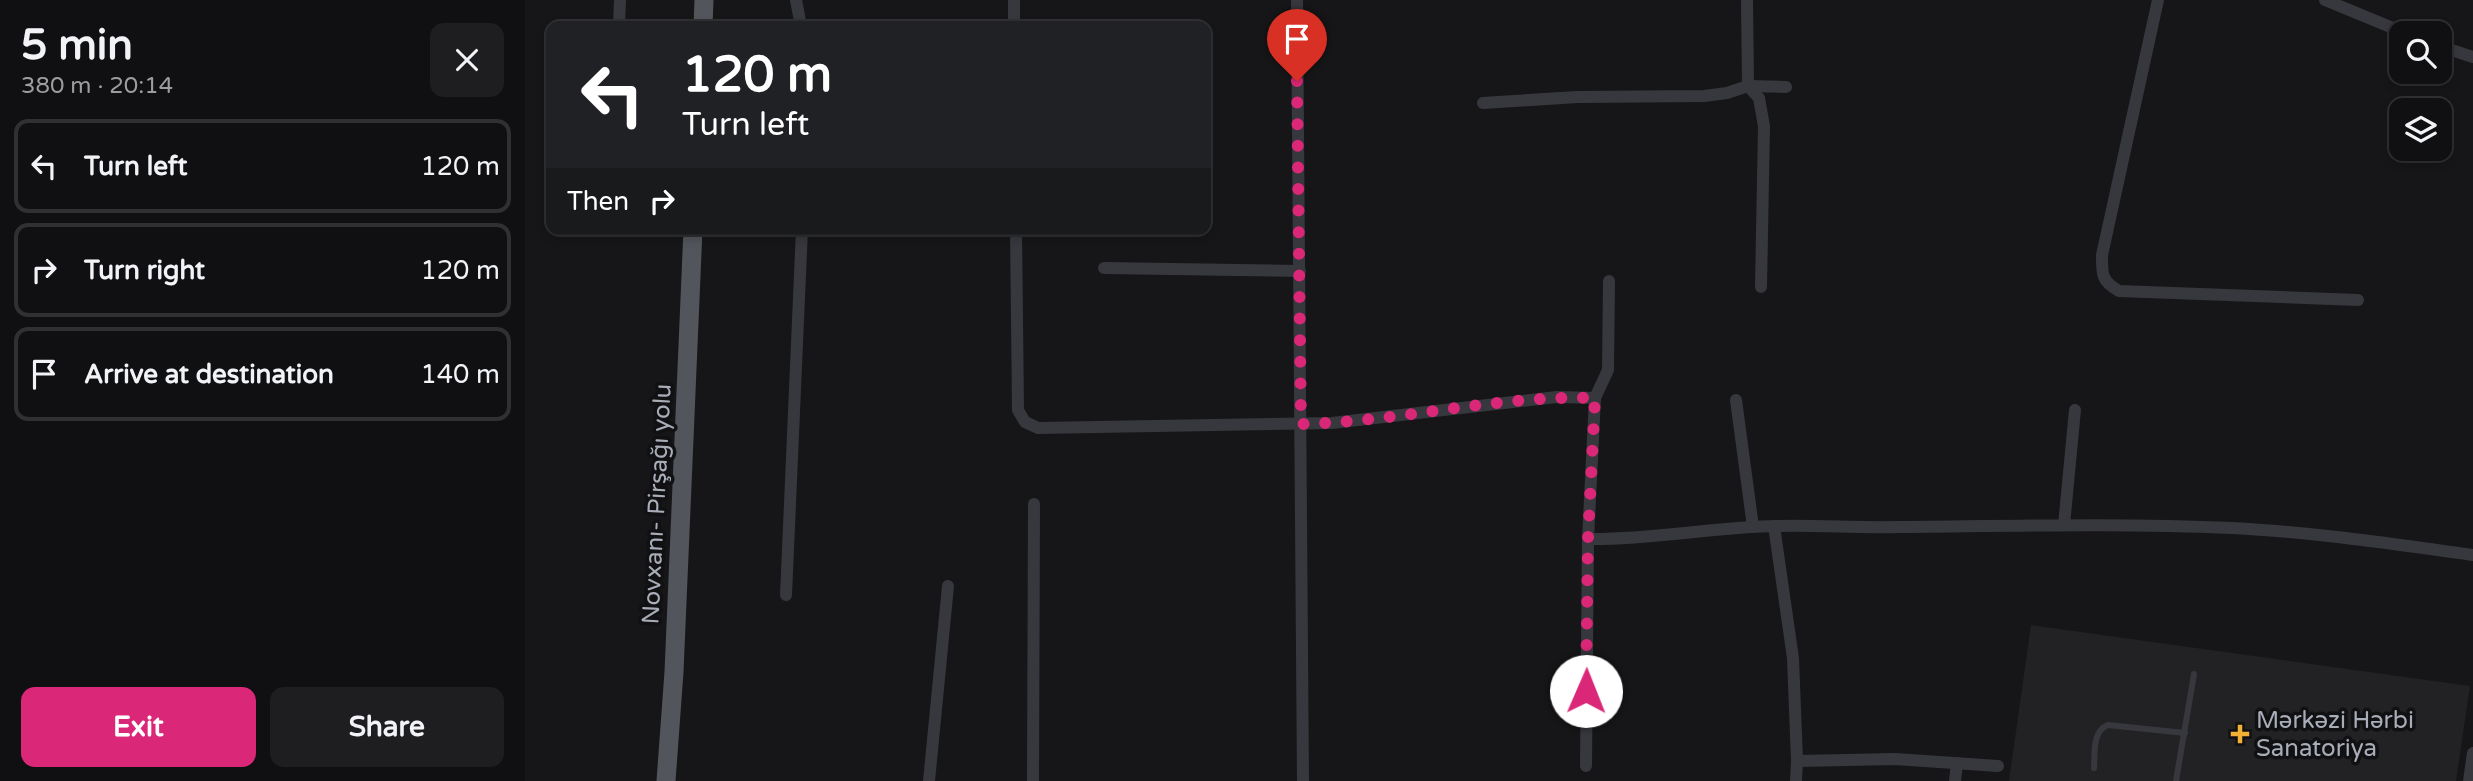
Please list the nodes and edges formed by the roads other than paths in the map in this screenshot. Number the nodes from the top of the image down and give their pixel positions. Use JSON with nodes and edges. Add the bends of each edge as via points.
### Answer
{"nodes":[{"id":1,"x":620,"y":0,"type":"edge"},
{"id":2,"x":703,"y":0,"type":"edge"},
{"id":3,"x":796,"y":0,"type":"edge"},
{"id":4,"x":1014,"y":0,"type":"edge"},
{"id":5,"x":1297,"y":0,"type":"edge"},
{"id":6,"x":1747,"y":0,"type":"edge"},
{"id":7,"x":2158,"y":0,"type":"edge"},
{"id":8,"x":2325,"y":0,"type":"edge"},
{"id":9,"x":619,"y":21,"type":"edge"},
{"id":10,"x":703,"y":21,"type":"edge"},
{"id":11,"x":800,"y":21,"type":"edge"},
{"id":12,"x":1014,"y":21,"type":"edge"},
{"id":13,"x":2389,"y":26,"type":"edge"},
{"id":14,"x":2452,"y":50,"type":"edge"},
{"id":15,"x":2473,"y":57,"type":"edge"},
{"id":16,"x":1748,"y":86,"type":"junction"},
{"id":17,"x":1786,"y":87,"type":"dead end"},
{"id":18,"x":1483,"y":103,"type":"dead end"},
{"id":19,"x":693,"y":235,"type":"edge"},
{"id":20,"x":802,"y":235,"type":"edge"},
{"id":21,"x":1016,"y":235,"type":"edge"},
{"id":22,"x":1104,"y":268,"type":"dead end"},
{"id":23,"x":1300,"y":271,"type":"junction"},
{"id":24,"x":1609,"y":281,"type":"dead end"},
{"id":25,"x":1761,"y":287,"type":"dead end"},
{"id":26,"x":2358,"y":300,"type":"dead end"},
{"id":27,"x":1595,"y":398,"type":"junction"},
{"id":28,"x":1735,"y":400,"type":"dead end"},
{"id":29,"x":2075,"y":410,"type":"dead end"},
{"id":30,"x":1301,"y":424,"type":"junction"},
{"id":31,"x":1034,"y":504,"type":"dead end"},
{"id":32,"x":2064,"y":525,"type":"junction"},
{"id":33,"x":1774,"y":526,"type":"junction"},
{"id":34,"x":1753,"y":527,"type":"junction"},
{"id":35,"x":1588,"y":539,"type":"junction"},
{"id":36,"x":2473,"y":555,"type":"edge"},
{"id":37,"x":948,"y":586,"type":"dead end"},
{"id":38,"x":786,"y":595,"type":"dead end"},
{"id":39,"x":2194,"y":674,"type":"dead end"},
{"id":40,"x":2185,"y":733,"type":"junction"},
{"id":41,"x":2473,"y":753,"type":"edge"},
{"id":42,"x":1797,"y":761,"type":"junction"},
{"id":43,"x":1957,"y":763,"type":"junction"},
{"id":44,"x":1586,"y":766,"type":"dead end"},
{"id":45,"x":1998,"y":766,"type":"dead end"},
{"id":46,"x":2094,"y":768,"type":"dead end"},
{"id":47,"x":666,"y":781,"type":"edge"},
{"id":48,"x":929,"y":781,"type":"edge"},
{"id":49,"x":1033,"y":781,"type":"edge"},
{"id":50,"x":1303,"y":781,"type":"edge"},
{"id":51,"x":1796,"y":781,"type":"edge"},
{"id":52,"x":1955,"y":781,"type":"edge"},
{"id":53,"x":2176,"y":781,"type":"edge"},
{"id":54,"x":2469,"y":781,"type":"edge"}],
"edges":[{"from":1,"to":9,"type":"street"},
{"from":2,"to":10,"type":"main road"},
{"from":3,"to":11,"type":"street"},
{"from":4,"to":12,"type":"street"},
{"from":5,"to":23,"type":"street"},
{"from":6,"to":16,"type":"street"},
{"from":7,"to":26,"type":"street","via":[[2102,255],[2107,284],[2119,291]]},
{"from":8,"to":13,"type":"street"},
{"from":14,"to":15,"type":"street"},
{"from":16,"to":17,"type":"street"},
{"from":16,"to":18,"type":"street","via":[[1704,96]]},
{"from":16,"to":25,"type":"street","via":[[1759,97],[1764,126]]},
{"from":19,"to":47,"type":"main road","name":"Novxanı- Pirşağı yolu"},
{"from":20,"to":38,"type":"street"},
{"from":21,"to":30,"type":"street","via":[[1018,410],[1025,422],[1038,428]]},
{"from":22,"to":23,"type":"street"},
{"from":23,"to":30,"type":"street"},
{"from":24,"to":27,"type":"street","via":[[1608,370]]},
{"from":27,"to":30,"type":"street","via":[[1557,397]]},
{"from":27,"to":35,"type":"street"},
{"from":28,"to":34,"type":"street"},
{"from":29,"to":32,"type":"street"},
{"from":30,"to":50,"type":"street"},
{"from":31,"to":49,"type":"street"},
{"from":32,"to":33,"type":"street"},
{"from":32,"to":36,"type":"street","via":[[2276,531]]},
{"from":33,"to":34,"type":"street"},
{"from":33,"to":42,"type":"street","via":[[1793,658]]},
{"from":34,"to":35,"type":"street","via":[[1630,540]]},
{"from":35,"to":44,"type":"street"},
{"from":37,"to":48,"type":"street"},
{"from":39,"to":40,"type":"lane"},
{"from":40,"to":46,"type":"lane","via":[[2101,727]]},
{"from":40,"to":53,"type":"lane"},
{"from":41,"to":54,"type":"street"},
{"from":42,"to":43,"type":"street"},
{"from":42,"to":51,"type":"street"},
{"from":43,"to":45,"type":"street"},
{"from":43,"to":52,"type":"street"}]}
